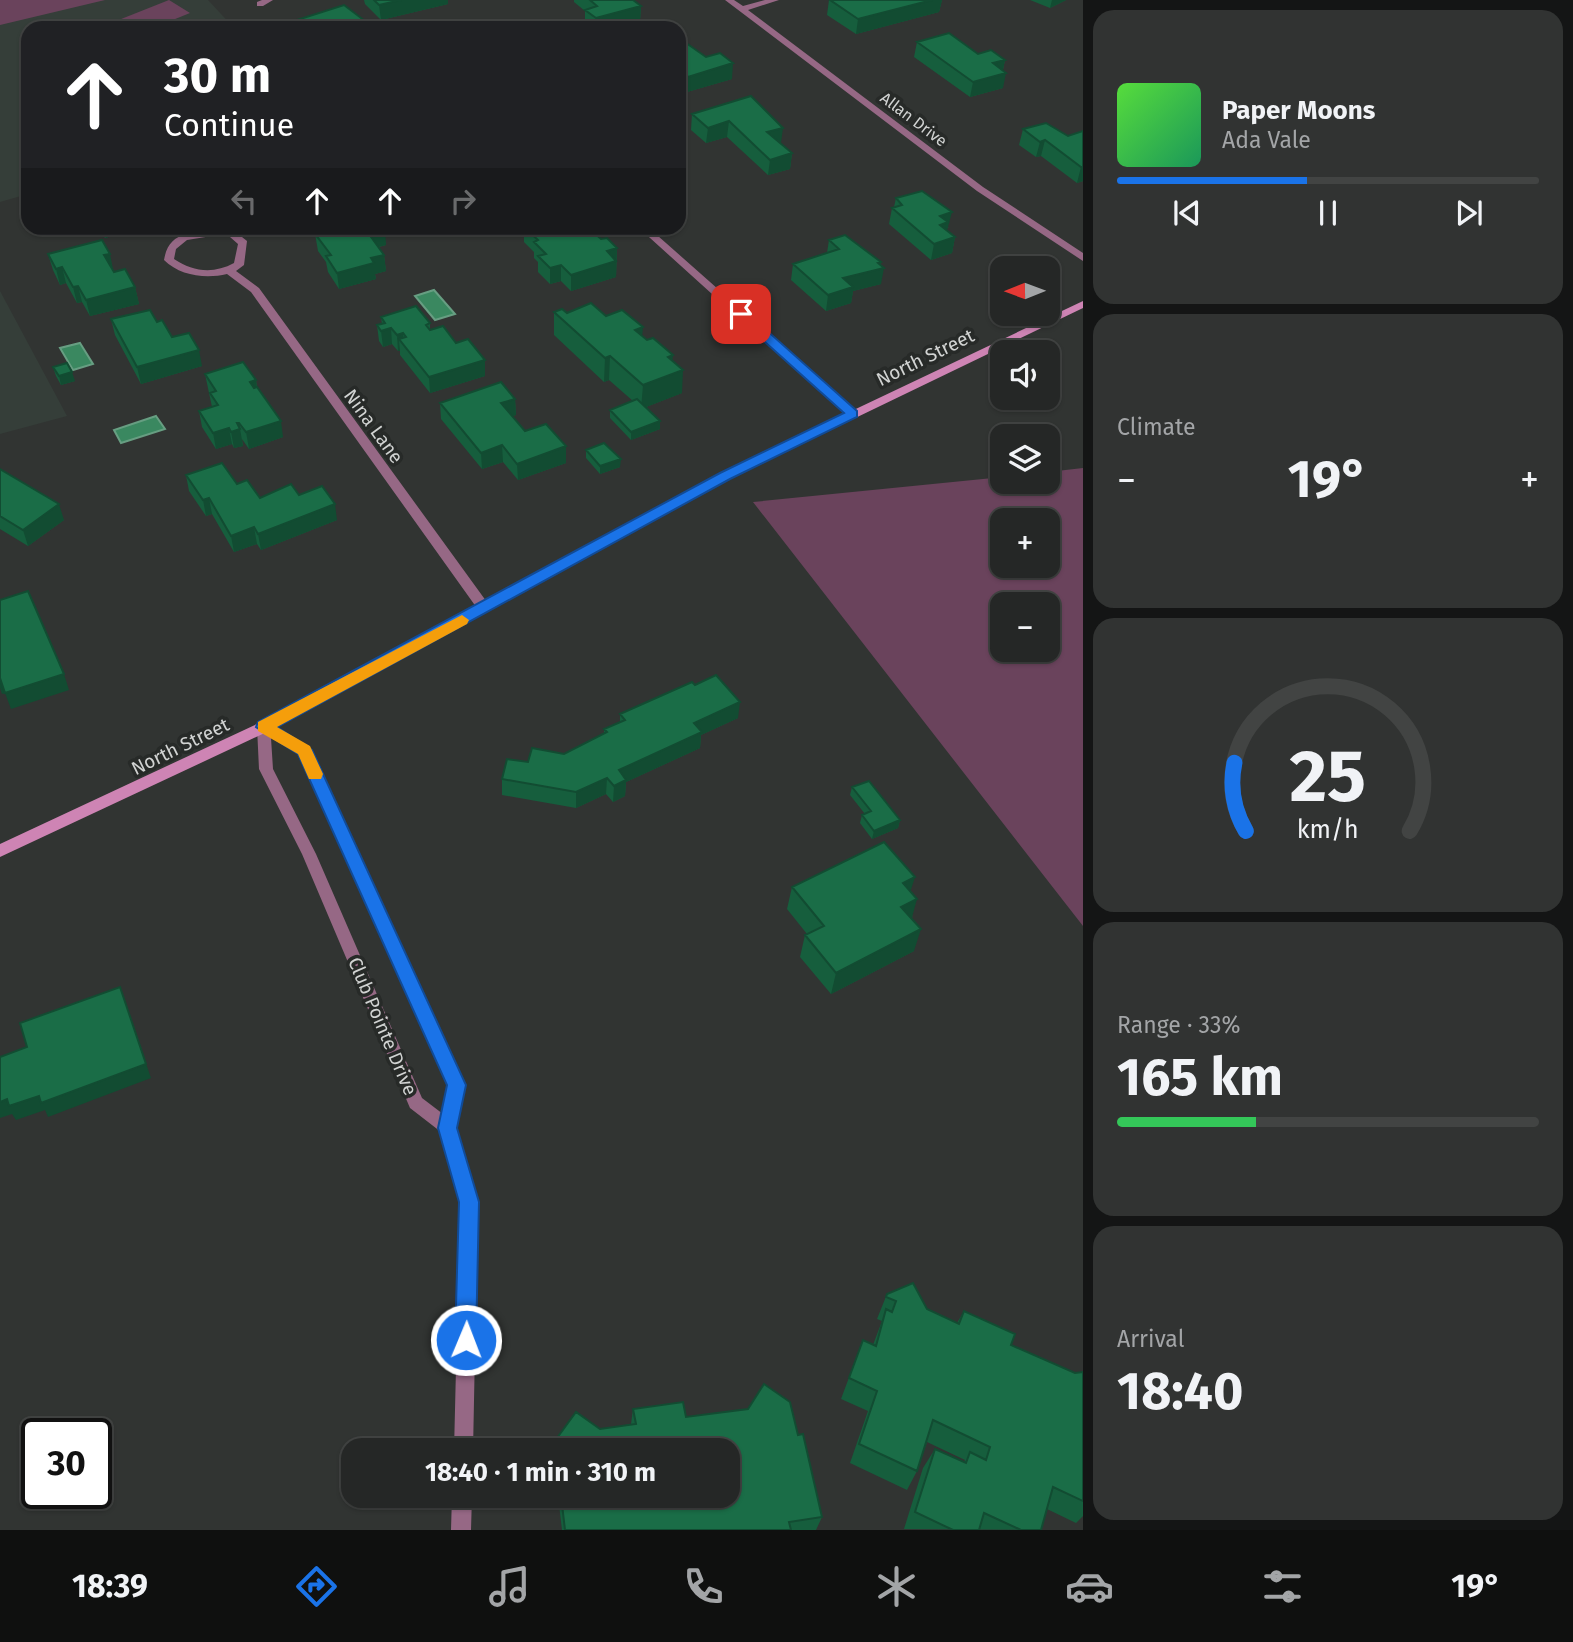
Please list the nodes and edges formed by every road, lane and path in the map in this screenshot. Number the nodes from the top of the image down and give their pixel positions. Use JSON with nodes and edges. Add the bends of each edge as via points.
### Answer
{"nodes":[{"id":1,"x":729,"y":0,"type":"edge"},
{"id":2,"x":775,"y":0,"type":"edge"},
{"id":3,"x":742,"y":9,"type":"junction"},
{"id":4,"x":192,"y":235,"type":"edge"},
{"id":5,"x":233,"y":235,"type":"edge"},
{"id":6,"x":652,"y":235,"type":"edge"},
{"id":7,"x":1083,"y":258,"type":"edge"},
{"id":8,"x":230,"y":271,"type":"junction"},
{"id":9,"x":1083,"y":304,"type":"edge"},
{"id":10,"x":852,"y":414,"type":"junction"},
{"id":11,"x":484,"y":608,"type":"junction"},
{"id":12,"x":264,"y":727,"type":"junction"},
{"id":13,"x":0,"y":851,"type":"edge"},
{"id":14,"x":448,"y":1128,"type":"junction"},
{"id":15,"x":463,"y":1438,"type":"edge"},
{"id":16,"x":462,"y":1508,"type":"edge"},
{"id":17,"x":461,"y":1530,"type":"edge"}],
"edges":[{"from":1,"to":3,"type":"street","name":"Allan Drive"},
{"from":2,"to":3,"type":"street"},
{"from":3,"to":7,"type":"street","name":"Allan Drive","via":[[980,189]]},
{"from":4,"to":8,"type":"street","via":[[171,248],[169,260],[180,269],[206,274]]},
{"from":5,"to":8,"type":"street","via":[[243,243],[243,254],[239,265]]},
{"from":6,"to":10,"type":"street"},
{"from":8,"to":11,"type":"street","name":"Nina Lane","via":[[255,290]]},
{"from":9,"to":10,"type":"main road","name":"North Street"},
{"from":10,"to":11,"type":"main road","name":"North Street","via":[[725,476]]},
{"from":11,"to":12,"type":"main road","name":"North Street"},
{"from":12,"to":13,"type":"main road","name":"North Street"},
{"from":12,"to":14,"type":"street","name":"Club Pointe Drive","via":[[266,769],[309,854],[416,1102]]},
{"from":12,"to":14,"type":"street","via":[[304,750],[457,1085]]},
{"from":14,"to":15,"type":"street","via":[[469,1202]]},
{"from":16,"to":17,"type":"street"}]}
